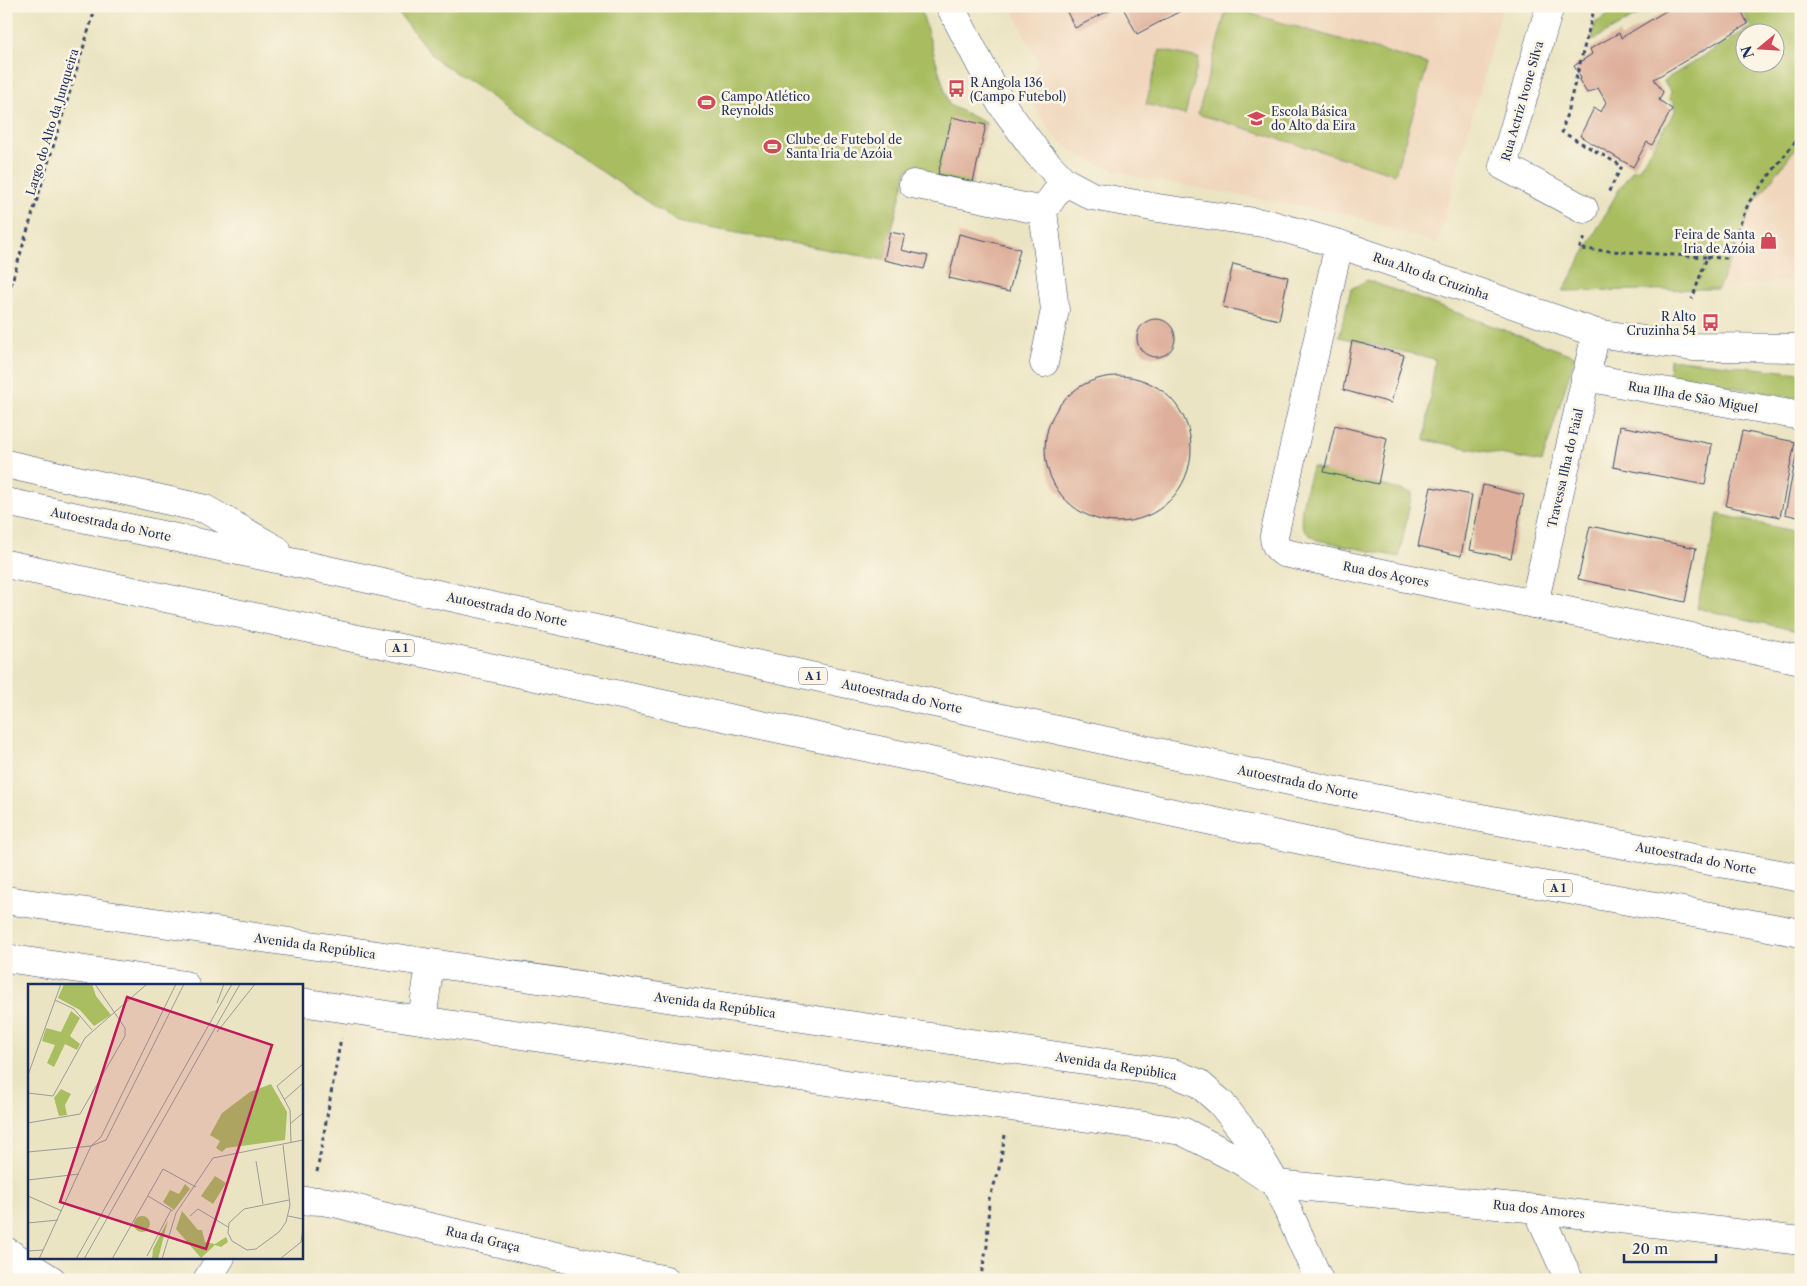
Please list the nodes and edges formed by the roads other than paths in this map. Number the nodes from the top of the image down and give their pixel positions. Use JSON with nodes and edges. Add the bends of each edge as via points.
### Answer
{"nodes":[{"id":1,"x":950,"y":6,"type":"edge"},
{"id":2,"x":1550,"y":6,"type":"edge"},
{"id":3,"x":1064,"y":182,"type":"junction"},
{"id":4,"x":913,"y":184,"type":"dead end"},
{"id":5,"x":1043,"y":212,"type":"junction"},
{"id":6,"x":1592,"y":213,"type":"road end"},
{"id":7,"x":1338,"y":244,"type":"junction"},
{"id":8,"x":1596,"y":333,"type":"junction"},
{"id":9,"x":1801,"y":348,"type":"edge"},
{"id":10,"x":1044,"y":363,"type":"dead end"},
{"id":11,"x":1586,"y":377,"type":"junction"},
{"id":12,"x":1801,"y":416,"type":"edge"},
{"id":13,"x":6,"y":464,"type":"edge"},
{"id":14,"x":6,"y":502,"type":"edge"},
{"id":15,"x":6,"y":564,"type":"edge"},
{"id":16,"x":300,"y":564,"type":"junction"},
{"id":17,"x":6,"y":582,"type":"edge"},
{"id":18,"x":126,"y":590,"type":"junction"},
{"id":19,"x":1534,"y":604,"type":"junction"},
{"id":20,"x":1801,"y":660,"type":"edge"},
{"id":21,"x":1801,"y":878,"type":"edge"},
{"id":22,"x":6,"y":900,"type":"edge"},
{"id":23,"x":1801,"y":933,"type":"edge"},
{"id":24,"x":6,"y":958,"type":"edge"},
{"id":25,"x":430,"y":963,"type":"junction"},
{"id":26,"x":178,"y":984,"type":"edge"},
{"id":27,"x":302,"y":1002,"type":"edge"},
{"id":28,"x":422,"y":1020,"type":"junction"},
{"id":29,"x":1276,"y":1184,"type":"junction"},
{"id":30,"x":307,"y":1200,"type":"edge"},
{"id":31,"x":1537,"y":1209,"type":"junction"},
{"id":32,"x":1801,"y":1241,"type":"edge"},
{"id":33,"x":6,"y":1251,"type":"edge"},
{"id":34,"x":220,"y":1258,"type":"edge"},
{"id":35,"x":52,"y":1280,"type":"edge"},
{"id":36,"x":207,"y":1280,"type":"edge"},
{"id":37,"x":666,"y":1280,"type":"edge"},
{"id":38,"x":1319,"y":1280,"type":"edge"},
{"id":39,"x":1569,"y":1280,"type":"edge"}],
"edges":[{"from":1,"to":3,"type":"main road","via":[[1000,102],[1038,154]]},
{"from":2,"to":6,"type":"main road","name":"Rua Actriz Ivone Silva","via":[[1503,166]]},
{"from":3,"to":5,"type":"main road"},
{"from":3,"to":7,"type":"main road","name":"Rua Alto da Cruzinha","via":[[1092,196],[1269,224]]},
{"from":4,"to":5,"type":"main road"},
{"from":5,"to":10,"type":"main road","via":[[1055,310]]},
{"from":7,"to":8,"type":"main road","name":"Rua Alto da Cruzinha"},
{"from":7,"to":19,"type":"main road","name":"Rua dos Açores","via":[[1274,536],[1276,546],[1284,553]]},
{"from":8,"to":9,"type":"main road","name":"Rua Alto da Cruzinha","via":[[1693,347]]},
{"from":8,"to":11,"type":"main road","name":"Travessa Ilha do Faial"},
{"from":11,"to":12,"type":"main road","name":"Rua Ilha de São Miguel"},
{"from":11,"to":19,"type":"main road","name":"Travessa Ilha do Faial"},
{"from":13,"to":16,"type":"main road","via":[[205,509]]},
{"from":14,"to":16,"type":"main road","name":"Autoestrada do Norte","number":"A 1"},
{"from":15,"to":18,"type":"main road","number":"A 1"},
{"from":16,"to":21,"type":"main road","name":"Autoestrada do Norte","number":"A 1","via":[[1326,789]]},
{"from":17,"to":18,"type":"main road"},
{"from":18,"to":23,"type":"main road","number":"A 1","via":[[1315,843]]},
{"from":19,"to":20,"type":"main road","name":"Rua dos Açores"},
{"from":22,"to":25,"type":"main road","name":"Avenida da República"},
{"from":24,"to":26,"type":"main road"},
{"from":25,"to":28,"type":"main road"},
{"from":25,"to":29,"type":"main road","name":"Avenida da República","via":[[1173,1073],[1198,1083],[1221,1102],[1250,1140]]},
{"from":27,"to":28,"type":"main road"},
{"from":28,"to":29,"type":"main road","via":[[1182,1131],[1243,1162]]},
{"from":29,"to":31,"type":"main road","name":"Rua dos Amores"},
{"from":29,"to":38,"type":"main road","name":"Avenida da República"},
{"from":30,"to":37,"type":"main road","name":"Rua da Graça","via":[[347,1206]]},
{"from":31,"to":32,"type":"main road","name":"Rua dos Amores"},
{"from":31,"to":39,"type":"main road"},
{"from":33,"to":35,"type":"main road"},
{"from":34,"to":36,"type":"main road"}]}
